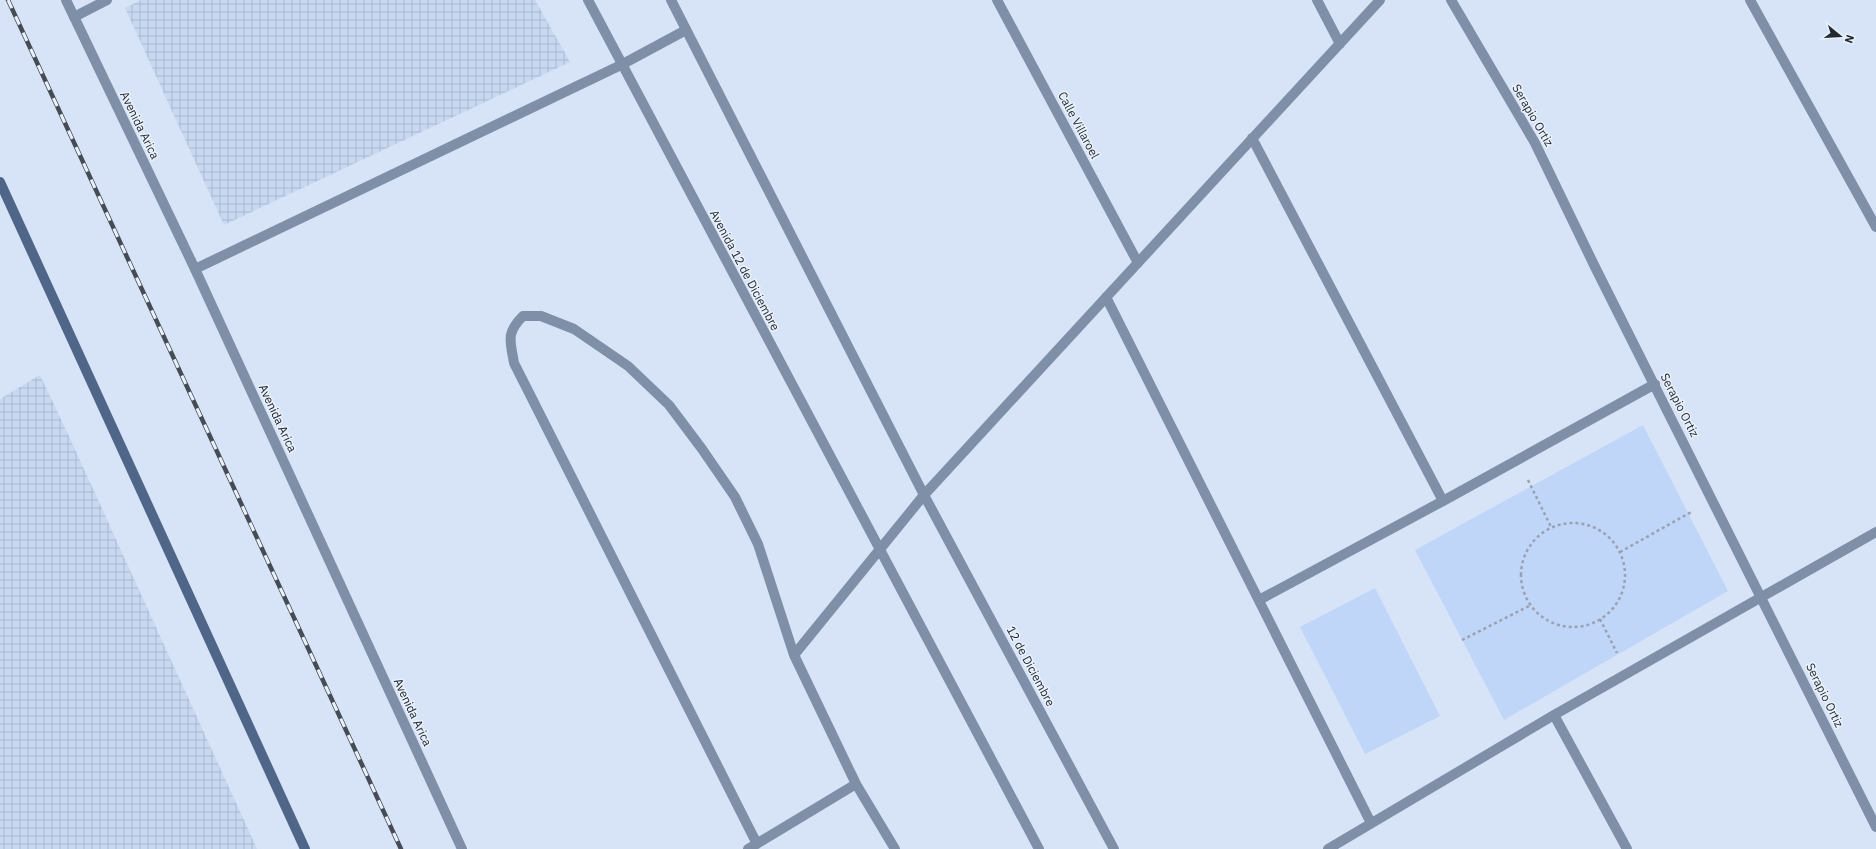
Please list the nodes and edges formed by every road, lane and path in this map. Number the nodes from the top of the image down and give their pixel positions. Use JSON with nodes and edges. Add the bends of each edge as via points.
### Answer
{"nodes":[{"id":1,"x":66,"y":0,"type":"edge"},
{"id":2,"x":107,"y":0,"type":"edge"},
{"id":3,"x":588,"y":0,"type":"edge"},
{"id":4,"x":671,"y":0,"type":"edge"},
{"id":5,"x":997,"y":0,"type":"edge"},
{"id":6,"x":1316,"y":0,"type":"edge"},
{"id":7,"x":1380,"y":0,"type":"edge"},
{"id":8,"x":1451,"y":0,"type":"edge"},
{"id":9,"x":1750,"y":0,"type":"edge"},
{"id":10,"x":74,"y":17,"type":"junction"},
{"id":11,"x":686,"y":30,"type":"junction"},
{"id":12,"x":1340,"y":44,"type":"junction"},
{"id":13,"x":621,"y":65,"type":"junction"},
{"id":14,"x":1252,"y":138,"type":"junction"},
{"id":15,"x":0,"y":182,"type":"edge"},
{"id":16,"x":1876,"y":227,"type":"edge"},
{"id":17,"x":1138,"y":262,"type":"junction"},
{"id":18,"x":195,"y":269,"type":"junction"},
{"id":19,"x":1106,"y":297,"type":"junction"},
{"id":20,"x":1655,"y":384,"type":"junction"},
{"id":21,"x":1518,"y":460,"type":"junction"},
{"id":22,"x":924,"y":495,"type":"junction"},
{"id":23,"x":1713,"y":500,"type":"junction"},
{"id":24,"x":1443,"y":501,"type":"junction"},
{"id":25,"x":1551,"y":527,"type":"junction"},
{"id":26,"x":1876,"y":532,"type":"edge"},
{"id":27,"x":880,"y":551,"type":"junction"},
{"id":28,"x":1620,"y":552,"type":"junction"},
{"id":29,"x":1762,"y":597,"type":"junction"},
{"id":30,"x":1259,"y":600,"type":"junction"},
{"id":31,"x":1531,"y":605,"type":"junction"},
{"id":32,"x":1600,"y":619,"type":"junction"},
{"id":33,"x":1462,"y":640,"type":"dead end"},
{"id":34,"x":794,"y":655,"type":"junction"},
{"id":35,"x":1627,"y":674,"type":"junction"},
{"id":36,"x":1554,"y":715,"type":"junction"},
{"id":37,"x":856,"y":784,"type":"junction"},
{"id":38,"x":1371,"y":823,"type":"junction"},
{"id":39,"x":1876,"y":826,"type":"edge"},
{"id":40,"x":753,"y":846,"type":"edge"},
{"id":41,"x":305,"y":849,"type":"edge"},
{"id":42,"x":462,"y":849,"type":"edge"},
{"id":43,"x":895,"y":849,"type":"edge"},
{"id":44,"x":1039,"y":849,"type":"edge"},
{"id":45,"x":1114,"y":849,"type":"edge"},
{"id":46,"x":1328,"y":849,"type":"edge"},
{"id":47,"x":1627,"y":849,"type":"edge"}],
"edges":[{"from":1,"to":10,"type":"street","name":"Avenida Arica"},
{"from":2,"to":10,"type":"street"},
{"from":3,"to":13,"type":"street","name":"Avenida 12 de Diciembre"},
{"from":4,"to":11,"type":"street"},
{"from":5,"to":17,"type":"street","name":"Calle Villaroel"},
{"from":6,"to":12,"type":"street"},
{"from":7,"to":12,"type":"street"},
{"from":8,"to":20,"type":"street","name":"Serapio Ortiz","via":[[1535,143]]},
{"from":9,"to":16,"type":"street"},
{"from":10,"to":18,"type":"street","name":"Avenida Arica"},
{"from":11,"to":13,"type":"street"},
{"from":11,"to":22,"type":"street"},
{"from":12,"to":14,"type":"street"},
{"from":13,"to":18,"type":"street"},
{"from":13,"to":27,"type":"street","name":"Avenida 12 de Diciembre"},
{"from":14,"to":17,"type":"street"},
{"from":14,"to":24,"type":"street"},
{"from":15,"to":41,"type":"main road"},
{"from":17,"to":19,"type":"street"},
{"from":18,"to":42,"type":"street","name":"Avenida Arica"},
{"from":19,"to":22,"type":"street"},
{"from":19,"to":30,"type":"street"},
{"from":20,"to":21,"type":"street"},
{"from":20,"to":23,"type":"street","name":"Serapio Ortiz"},
{"from":21,"to":24,"type":"street"},
{"from":21,"to":25,"type":"path"},
{"from":22,"to":27,"type":"street"},
{"from":22,"to":45,"type":"street","name":"12 de Diciembre"},
{"from":23,"to":28,"type":"path"},
{"from":23,"to":29,"type":"street","name":"Serapio Ortiz"},
{"from":24,"to":30,"type":"street"},
{"from":25,"to":28,"type":"path","via":[[1566,523],[1588,525],[1611,539]]},
{"from":25,"to":31,"type":"path","via":[[1536,538],[1526,553],[1521,570],[1523,589]]},
{"from":26,"to":29,"type":"street"},
{"from":27,"to":34,"type":"street"},
{"from":27,"to":44,"type":"street"},
{"from":28,"to":32,"type":"path","via":[[1625,568],[1624,584],[1618,600],[1609,613]]},
{"from":29,"to":35,"type":"street"},
{"from":29,"to":39,"type":"street","name":"Serapio Ortiz"},
{"from":30,"to":38,"type":"street"},
{"from":31,"to":32,"type":"path","via":[[1543,617],[1560,625],[1578,627]]},
{"from":31,"to":33,"type":"path"},
{"from":32,"to":35,"type":"path"},
{"from":34,"to":37,"type":"street"},
{"from":34,"to":40,"type":"street","via":[[758,544],[735,497],[669,405],[628,366],[574,329],[541,316],[523,316],[513,326],[511,334],[514,363]]},
{"from":35,"to":36,"type":"street"},
{"from":36,"to":38,"type":"street"},
{"from":36,"to":47,"type":"street"},
{"from":37,"to":40,"type":"street"},
{"from":37,"to":43,"type":"street"},
{"from":38,"to":46,"type":"street"}]}
